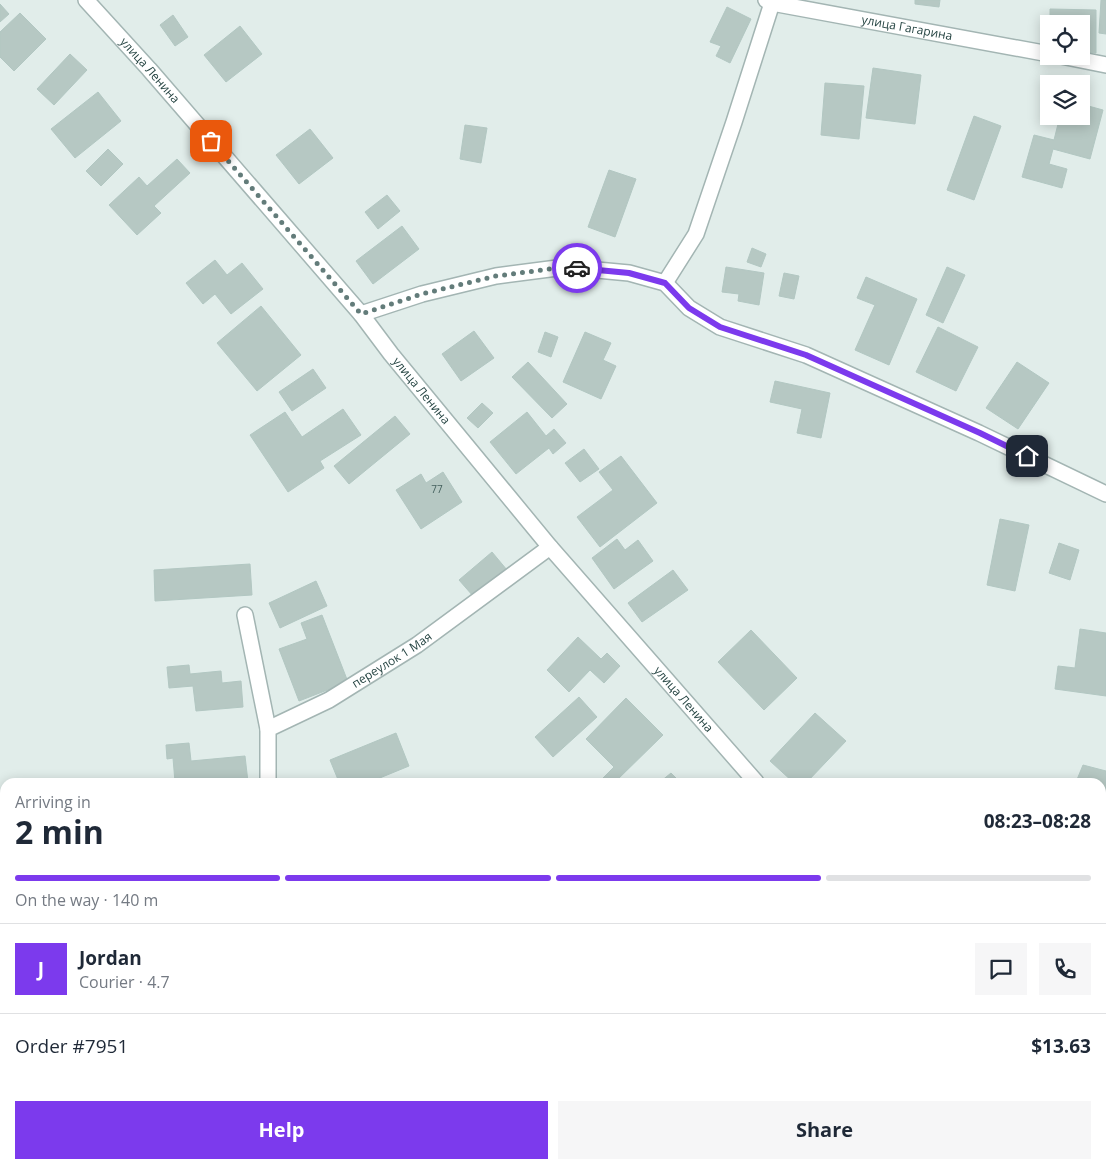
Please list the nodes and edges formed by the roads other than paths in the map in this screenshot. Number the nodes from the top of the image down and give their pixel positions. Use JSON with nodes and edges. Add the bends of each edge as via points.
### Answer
{"nodes":[{"id":1,"x":86,"y":0,"type":"edge"},
{"id":2,"x":769,"y":2,"type":"edge"},
{"id":3,"x":1040,"y":52,"type":"edge"},
{"id":4,"x":1090,"y":61,"type":"edge"},
{"id":5,"x":1106,"y":64,"type":"edge"},
{"id":6,"x":665,"y":283,"type":"junction"},
{"id":7,"x":361,"y":314,"type":"junction"},
{"id":8,"x":1106,"y":494,"type":"edge"},
{"id":9,"x":550,"y":546,"type":"junction"},
{"id":10,"x":245,"y":615,"type":"dead end"},
{"id":11,"x":268,"y":729,"type":"junction"},
{"id":12,"x":268,"y":778,"type":"edge"},
{"id":13,"x":753,"y":778,"type":"edge"}],
"edges":[{"from":1,"to":7,"type":"street","name":"улица Ленина","via":[[149,68]]},
{"from":2,"to":3,"type":"street","name":"улица Гагарина"},
{"from":2,"to":6,"type":"street","via":[[734,122],[696,234]]},
{"from":4,"to":5,"type":"street"},
{"from":6,"to":7,"type":"street","via":[[629,273],[565,267],[496,276],[422,294]]},
{"from":6,"to":8,"type":"street","via":[[689,308],[720,327],[806,355]]},
{"from":7,"to":9,"type":"street","name":"улица Ленина"},
{"from":9,"to":11,"type":"street","name":"переулок 1 Мая","via":[[417,645],[328,700]]},
{"from":9,"to":13,"type":"street","name":"улица Ленина"},
{"from":10,"to":11,"type":"street"},
{"from":11,"to":12,"type":"street"}]}
